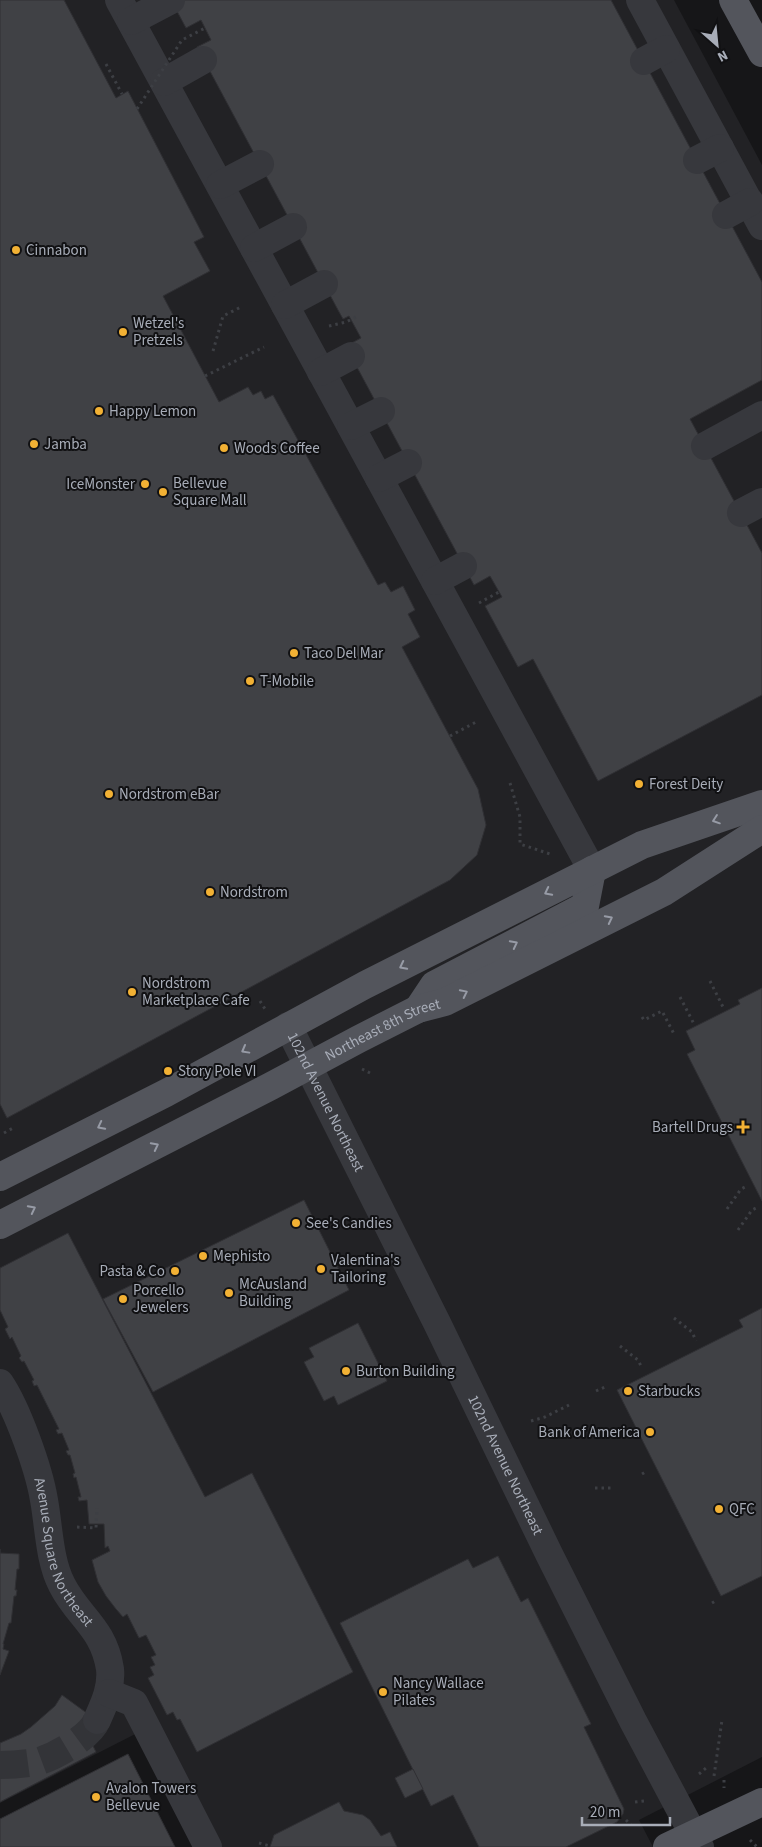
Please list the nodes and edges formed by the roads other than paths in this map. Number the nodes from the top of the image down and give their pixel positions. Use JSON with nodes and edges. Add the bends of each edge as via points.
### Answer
{"nodes":[{"id":1,"x":171,"y":0,"type":"edge"},
{"id":2,"x":640,"y":0,"type":"edge"},
{"id":3,"x":733,"y":0,"type":"edge"},
{"id":4,"x":125,"y":10,"type":"edge"},
{"id":5,"x":762,"y":53,"type":"edge"},
{"id":6,"x":204,"y":60,"type":"dead end"},
{"id":7,"x":164,"y":82,"type":"junction"},
{"id":8,"x":260,"y":164,"type":"dead end"},
{"id":9,"x":220,"y":185,"type":"junction"},
{"id":10,"x":746,"y":214,"type":"edge"},
{"id":11,"x":293,"y":227,"type":"dead end"},
{"id":12,"x":254,"y":248,"type":"junction"},
{"id":13,"x":324,"y":284,"type":"dead end"},
{"id":14,"x":285,"y":305,"type":"junction"},
{"id":15,"x":352,"y":356,"type":"dead end"},
{"id":16,"x":321,"y":372,"type":"junction"},
{"id":17,"x":380,"y":411,"type":"dead end"},
{"id":18,"x":762,"y":415,"type":"edge"},
{"id":19,"x":351,"y":426,"type":"junction"},
{"id":20,"x":705,"y":446,"type":"dead end"},
{"id":21,"x":408,"y":462,"type":"dead end"},
{"id":22,"x":379,"y":478,"type":"junction"},
{"id":23,"x":463,"y":566,"type":"dead end"},
{"id":24,"x":435,"y":581,"type":"junction"},
{"id":25,"x":762,"y":804,"type":"edge"},
{"id":26,"x":762,"y":829,"type":"edge"},
{"id":27,"x":592,"y":870,"type":"junction"},
{"id":28,"x":418,"y":1009,"type":"junction"},
{"id":29,"x":288,"y":1026,"type":"junction"},
{"id":30,"x":308,"y":1066,"type":"junction"},
{"id":31,"x":2,"y":1171,"type":"edge"},
{"id":32,"x":0,"y":1225,"type":"edge"},
{"id":33,"x":0,"y":1383,"type":"edge"},
{"id":34,"x":109,"y":1693,"type":"junction"},
{"id":35,"x":97,"y":1720,"type":"tunnel mouth"},
{"id":36,"x":762,"y":1802,"type":"edge"},
{"id":37,"x":697,"y":1840,"type":"edge"},
{"id":38,"x":208,"y":1847,"type":"edge"},
{"id":39,"x":667,"y":1847,"type":"edge"}],
"edges":[{"from":1,"to":4,"type":"street"},
{"from":2,"to":10,"type":"street","via":[[655,55]]},
{"from":3,"to":5,"type":"main road"},
{"from":4,"to":7,"type":"street"},
{"from":6,"to":7,"type":"street"},
{"from":7,"to":9,"type":"street"},
{"from":8,"to":9,"type":"street"},
{"from":9,"to":12,"type":"street"},
{"from":11,"to":12,"type":"street"},
{"from":12,"to":14,"type":"street"},
{"from":13,"to":14,"type":"street"},
{"from":14,"to":16,"type":"street"},
{"from":15,"to":16,"type":"street"},
{"from":16,"to":19,"type":"street"},
{"from":17,"to":19,"type":"street"},
{"from":18,"to":20,"type":"street"},
{"from":19,"to":22,"type":"street"},
{"from":21,"to":22,"type":"street"},
{"from":22,"to":24,"type":"street"},
{"from":23,"to":24,"type":"street"},
{"from":24,"to":27,"type":"street"},
{"from":25,"to":27,"type":"main road","one_way":true,"via":[[642,845]]},
{"from":28,"to":26,"type":"main road","name":"Northeast 8th Street","one_way":true,"via":[[445,1002],[664,892]]},
{"from":28,"to":27,"type":"main road","one_way":true,"via":[[434,985],[585,906]]},
{"from":27,"to":29,"type":"main road","one_way":true},
{"from":28,"to":30,"type":"main road","name":"Northeast 8th Street"},
{"from":29,"to":30,"type":"street","name":"102nd Avenue Northeast"},
{"from":29,"to":31,"type":"main road","one_way":true,"via":[[166,1092]]},
{"from":32,"to":30,"type":"main road","name":"Northeast 8th Street","one_way":true},
{"from":30,"to":37,"type":"street","name":"102nd Avenue Northeast","via":[[536,1528]]},
{"from":33,"to":34,"type":"street","name":"Avenue Square Northeast","via":[[33,1459],[44,1497],[55,1569],[62,1586],[103,1642],[110,1670]]},
{"from":34,"to":35,"type":"street","name":"Avenue Square Northeast"},
{"from":34,"to":38,"type":"street","via":[[134,1703]]},
{"from":36,"to":37,"type":"main road"},
{"from":37,"to":39,"type":"main road"}]}
